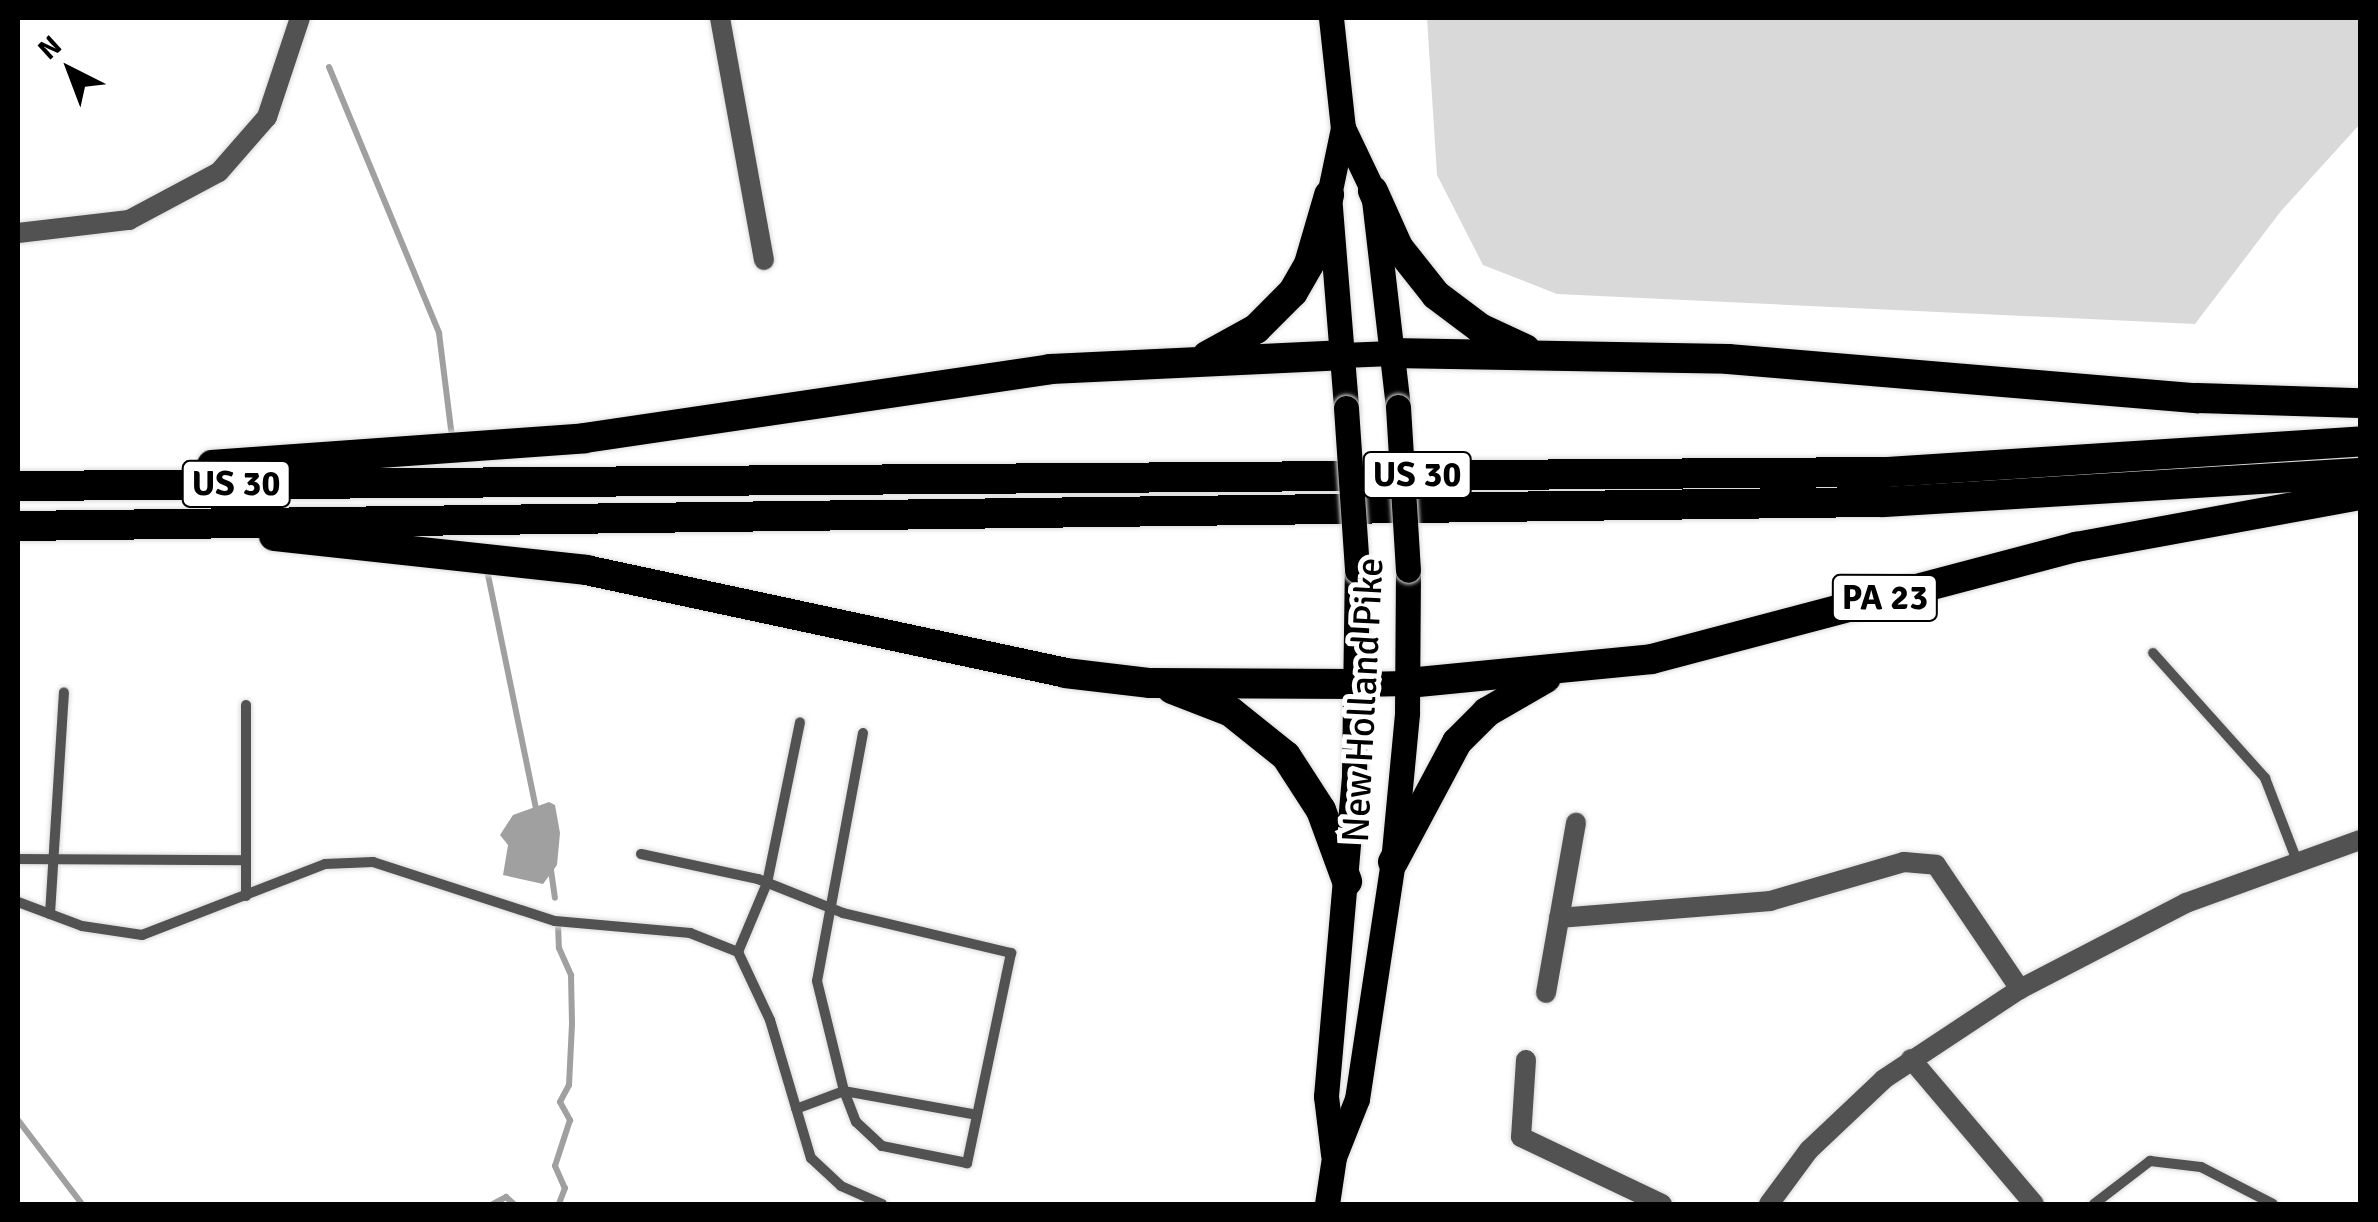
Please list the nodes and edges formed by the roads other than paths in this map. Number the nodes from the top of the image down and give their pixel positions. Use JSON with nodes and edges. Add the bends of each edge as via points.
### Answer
{"nodes":[{"id":1,"x":300,"y":18,"type":"edge"},
{"id":2,"x":720,"y":18,"type":"edge"},
{"id":3,"x":1332,"y":18,"type":"edge"},
{"id":4,"x":1344,"y":128,"type":"junction"},
{"id":5,"x":1373,"y":191,"type":"junction"},
{"id":6,"x":1329,"y":195,"type":"junction"},
{"id":7,"x":18,"y":233,"type":"edge"},
{"id":8,"x":764,"y":260,"type":"dead end"},
{"id":9,"x":1392,"y":353,"type":"junction"},
{"id":10,"x":1537,"y":354,"type":"junction"},
{"id":11,"x":1342,"y":355,"type":"junction"},
{"id":12,"x":1195,"y":361,"type":"junction"},
{"id":13,"x":2360,"y":403,"type":"edge"},
{"id":14,"x":2360,"y":441,"type":"edge"},
{"id":15,"x":2360,"y":473,"type":"edge"},
{"id":16,"x":18,"y":474,"type":"edge"},
{"id":17,"x":18,"y":486,"type":"edge"},
{"id":18,"x":2360,"y":496,"type":"edge"},
{"id":19,"x":136,"y":524,"type":"junction"},
{"id":20,"x":18,"y":526,"type":"edge"},
{"id":21,"x":2153,"y":653,"type":"dead end"},
{"id":22,"x":1560,"y":671,"type":"junction"},
{"id":23,"x":1150,"y":682,"type":"junction"},
{"id":24,"x":1357,"y":684,"type":"junction"},
{"id":25,"x":1408,"y":684,"type":"junction"},
{"id":26,"x":64,"y":692,"type":"dead end"},
{"id":27,"x":246,"y":705,"type":"dead end"},
{"id":28,"x":800,"y":722,"type":"dead end"},
{"id":29,"x":863,"y":733,"type":"dead end"},
{"id":30,"x":1576,"y":823,"type":"dead end"},
{"id":31,"x":2358,"y":845,"type":"edge"},
{"id":32,"x":641,"y":854,"type":"dead end"},
{"id":33,"x":18,"y":859,"type":"edge"},
{"id":34,"x":56,"y":860,"type":"junction"},
{"id":35,"x":244,"y":860,"type":"junction"},
{"id":36,"x":1393,"y":862,"type":"junction"},
{"id":37,"x":2299,"y":866,"type":"junction"},
{"id":38,"x":1347,"y":882,"type":"junction"},
{"id":39,"x":767,"y":883,"type":"junction"},
{"id":40,"x":246,"y":896,"type":"junction"},
{"id":41,"x":18,"y":902,"type":"edge"},
{"id":42,"x":827,"y":907,"type":"junction"},
{"id":43,"x":50,"y":914,"type":"junction"},
{"id":44,"x":1559,"y":918,"type":"junction"},
{"id":45,"x":738,"y":952,"type":"junction"},
{"id":46,"x":2020,"y":989,"type":"junction"},
{"id":47,"x":1546,"y":993,"type":"dead end"},
{"id":48,"x":1911,"y":1059,"type":"junction"},
{"id":49,"x":1526,"y":1060,"type":"dead end"},
{"id":50,"x":844,"y":1091,"type":"junction"},
{"id":51,"x":796,"y":1109,"type":"junction"},
{"id":52,"x":977,"y":1115,"type":"junction"},
{"id":53,"x":1334,"y":1157,"type":"junction"},
{"id":54,"x":882,"y":1204,"type":"edge"},
{"id":55,"x":1328,"y":1204,"type":"edge"},
{"id":56,"x":1662,"y":1204,"type":"edge"},
{"id":57,"x":1769,"y":1204,"type":"edge"},
{"id":58,"x":2034,"y":1204,"type":"edge"},
{"id":59,"x":2094,"y":1204,"type":"edge"},
{"id":60,"x":2273,"y":1204,"type":"edge"}],
"edges":[{"from":1,"to":7,"type":"street","via":[[268,116],[219,172],[129,220]]},
{"from":2,"to":8,"type":"street"},
{"from":3,"to":4,"type":"main road","name":"New Holland Pike"},
{"from":4,"to":5,"type":"main road","name":"New Holland Pike"},
{"from":4,"to":6,"type":"main road","name":"New Holland Pike"},
{"from":5,"to":9,"type":"main road","name":"New Holland Pike"},
{"from":5,"to":10,"type":"highway","via":[[1398,246],[1436,295],[1480,328]]},
{"from":6,"to":11,"type":"main road","name":"New Holland Pike"},
{"from":6,"to":12,"type":"highway","via":[[1309,264],[1292,292],[1256,329]]},
{"from":9,"to":10,"type":"highway"},
{"from":9,"to":11,"type":"main road"},
{"from":9,"to":25,"type":"main road","name":"New Holland Pike","bridge":true,"via":[[1408,570]]},
{"from":10,"to":13,"type":"highway","via":[[1747,360],[2198,398]]},
{"from":11,"to":12,"type":"highway"},
{"from":11,"to":24,"type":"main road","name":"New Holland Pike","bridge":true,"via":[[1357,570]]},
{"from":12,"to":16,"type":"highway","via":[[1050,369],[455,450]]},
{"from":14,"to":17,"type":"highway","number":"US 30","via":[[1887,472]]},
{"from":15,"to":19,"type":"highway","number":"US 30","via":[[1882,502]]},
{"from":18,"to":22,"type":"highway","number":"PA 23","via":[[2110,539],[1740,639]]},
{"from":19,"to":20,"type":"highway","number":"US 30"},
{"from":19,"to":23,"type":"highway","via":[[484,555],[718,594],[1028,666]]},
{"from":21,"to":37,"type":"lane","via":[[2265,778]]},
{"from":22,"to":25,"type":"highway","number":"PA 23"},
{"from":22,"to":36,"type":"highway","via":[[1504,700],[1456,742]]},
{"from":23,"to":24,"type":"highway"},
{"from":23,"to":38,"type":"highway","via":[[1210,701],[1270,740],[1310,789]]},
{"from":24,"to":25,"type":"main road","number":"PA 23"},
{"from":24,"to":38,"type":"main road","name":"New Holland Pike"},
{"from":25,"to":36,"type":"main road","name":"New Holland Pike"},
{"from":26,"to":34,"type":"lane"},
{"from":27,"to":35,"type":"lane"},
{"from":28,"to":39,"type":"lane"},
{"from":29,"to":42,"type":"lane"},
{"from":30,"to":44,"type":"street"},
{"from":31,"to":37,"type":"street"},
{"from":32,"to":39,"type":"lane"},
{"from":33,"to":34,"type":"lane"},
{"from":34,"to":35,"type":"lane"},
{"from":34,"to":43,"type":"lane"},
{"from":35,"to":40,"type":"lane"},
{"from":36,"to":53,"type":"main road","name":"New Holland Pike","via":[[1357,1100]]},
{"from":37,"to":46,"type":"street","via":[[2149,920]]},
{"from":38,"to":53,"type":"main road","name":"New Holland Pike","via":[[1326,1096]]},
{"from":39,"to":42,"type":"lane"},
{"from":39,"to":45,"type":"lane"},
{"from":40,"to":43,"type":"lane","via":[[142,935]]},
{"from":40,"to":45,"type":"lane","via":[[325,864],[373,862],[555,921],[690,933]]},
{"from":41,"to":43,"type":"lane"},
{"from":42,"to":50,"type":"lane","via":[[817,981]]},
{"from":42,"to":52,"type":"lane","via":[[1011,953]]},
{"from":44,"to":46,"type":"street","via":[[1770,901],[1904,862],[1936,864]]},
{"from":44,"to":47,"type":"street"},
{"from":45,"to":51,"type":"lane","via":[[770,1020]]},
{"from":46,"to":48,"type":"street"},
{"from":48,"to":57,"type":"street","via":[[1809,1150]]},
{"from":48,"to":58,"type":"street"},
{"from":49,"to":56,"type":"street","via":[[1521,1136]]},
{"from":50,"to":51,"type":"lane"},
{"from":50,"to":52,"type":"lane"},
{"from":50,"to":52,"type":"lane","via":[[856,1122],[882,1146],[967,1163]]},
{"from":51,"to":54,"type":"lane","via":[[811,1158],[842,1186]]},
{"from":53,"to":55,"type":"main road","name":"New Holland Pike"},
{"from":59,"to":60,"type":"lane","via":[[2150,1160],[2201,1166]]}]}
